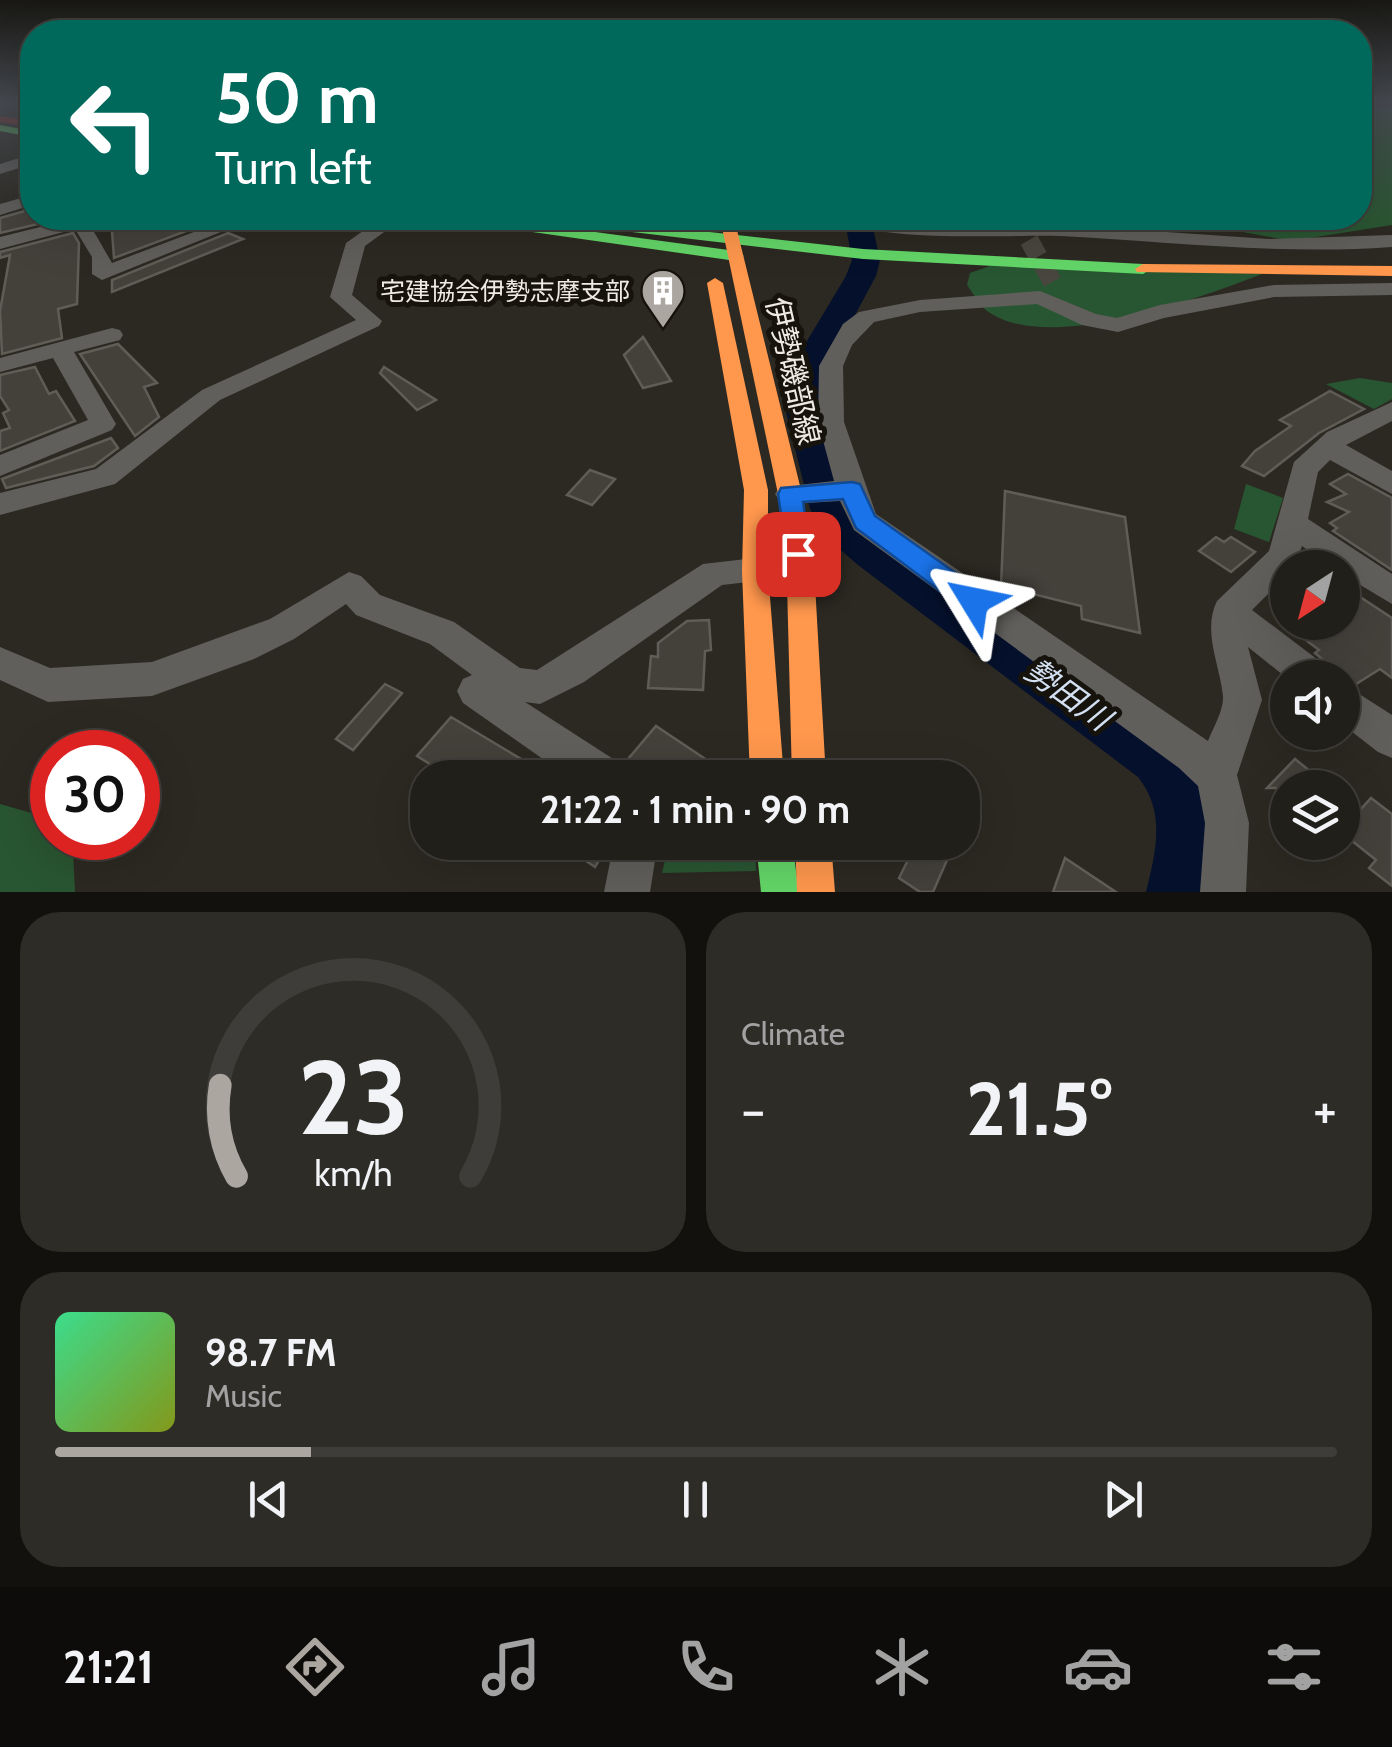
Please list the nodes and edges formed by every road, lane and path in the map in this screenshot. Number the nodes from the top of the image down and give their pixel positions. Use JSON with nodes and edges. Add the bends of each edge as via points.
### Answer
{"nodes":[{"id":1,"x":50,"y":230,"type":"edge"},
{"id":2,"x":85,"y":230,"type":"edge"},
{"id":3,"x":216,"y":230,"type":"edge"},
{"id":4,"x":377,"y":230,"type":"edge"},
{"id":5,"x":545,"y":230,"type":"edge"},
{"id":6,"x":664,"y":230,"type":"edge"},
{"id":7,"x":715,"y":230,"type":"edge"},
{"id":8,"x":724,"y":230,"type":"edge"},
{"id":9,"x":834,"y":230,"type":"edge"},
{"id":10,"x":1019,"y":230,"type":"edge"},
{"id":11,"x":872,"y":234,"type":"edge"},
{"id":12,"x":1026,"y":235,"type":"junction"},
{"id":13,"x":1392,"y":241,"type":"edge"},
{"id":14,"x":0,"y":243,"type":"edge"},
{"id":15,"x":710,"y":254,"type":"junction"},
{"id":16,"x":736,"y":256,"type":"junction"},
{"id":17,"x":1392,"y":259,"type":"edge"},
{"id":18,"x":1392,"y":271,"type":"edge"},
{"id":19,"x":102,"y":274,"type":"junction"},
{"id":20,"x":1392,"y":279,"type":"edge"},
{"id":21,"x":1392,"y":288,"type":"edge"},
{"id":22,"x":100,"y":298,"type":"dead end"},
{"id":23,"x":112,"y":335,"type":"dead end"},
{"id":24,"x":60,"y":349,"type":"junction"},
{"id":25,"x":0,"y":365,"type":"edge"},
{"id":26,"x":1392,"y":410,"type":"edge"},
{"id":27,"x":1326,"y":446,"type":"junction"},
{"id":28,"x":0,"y":466,"type":"edge"},
{"id":29,"x":1392,"y":484,"type":"edge"},
{"id":30,"x":848,"y":490,"type":"junction"},
{"id":31,"x":798,"y":493,"type":"junction"},
{"id":32,"x":0,"y":504,"type":"edge"},
{"id":33,"x":1294,"y":526,"type":"junction"},
{"id":34,"x":755,"y":572,"type":"junction"},
{"id":35,"x":1392,"y":591,"type":"edge"},
{"id":36,"x":1229,"y":612,"type":"junction"},
{"id":37,"x":1290,"y":660,"type":"edge"},
{"id":38,"x":0,"y":663,"type":"edge"},
{"id":39,"x":476,"y":691,"type":"dead end"},
{"id":40,"x":1360,"y":714,"type":"edge"},
{"id":41,"x":1392,"y":740,"type":"edge"},
{"id":42,"x":579,"y":760,"type":"edge"},
{"id":43,"x":766,"y":760,"type":"edge"},
{"id":44,"x":808,"y":760,"type":"edge"},
{"id":45,"x":1216,"y":774,"type":"junction"},
{"id":46,"x":633,"y":860,"type":"edge"},
{"id":47,"x":776,"y":860,"type":"edge"},
{"id":48,"x":814,"y":860,"type":"edge"},
{"id":49,"x":627,"y":892,"type":"edge"},
{"id":50,"x":780,"y":892,"type":"edge"},
{"id":51,"x":816,"y":892,"type":"edge"},
{"id":52,"x":1222,"y":892,"type":"edge"}],
"edges":[{"from":1,"to":14,"type":"street"},
{"from":2,"to":19,"type":"street","via":[[102,256]]},
{"from":3,"to":19,"type":"street"},
{"from":4,"to":32,"type":"street","via":[[356,243],[340,297],[371,321],[210,396],[105,477]]},
{"from":5,"to":15,"type":"main road"},
{"from":6,"to":11,"type":"main road"},
{"from":7,"to":15,"type":"main road","name":"伊勢磯部線"},
{"from":8,"to":16,"type":"main road","name":"伊勢磯部線"},
{"from":9,"to":11,"type":"main road"},
{"from":10,"to":12,"type":"street"},
{"from":11,"to":12,"type":"street"},
{"from":11,"to":16,"type":"main road","via":[[846,267]]},
{"from":11,"to":17,"type":"main road","via":[[1100,260]]},
{"from":11,"to":18,"type":"main road","via":[[1161,270]]},
{"from":11,"to":20,"type":"main road","via":[[1182,279]]},
{"from":12,"to":13,"type":"street","via":[[1306,248]]},
{"from":15,"to":16,"type":"main road"},
{"from":15,"to":34,"type":"main road","name":"伊勢磯部線","via":[[756,490]]},
{"from":16,"to":31,"type":"main road","name":"伊勢磯部線"},
{"from":19,"to":22,"type":"street"},
{"from":21,"to":30,"type":"street","via":[[1274,291],[1118,325],[1090,320],[1046,290],[867,318],[851,329],[831,366],[828,396]]},
{"from":23,"to":24,"type":"street"},
{"from":24,"to":25,"type":"street"},
{"from":24,"to":28,"type":"street","via":[[103,424]]},
{"from":26,"to":27,"type":"street"},
{"from":27,"to":29,"type":"street"},
{"from":27,"to":33,"type":"street","via":[[1304,469]]},
{"from":30,"to":31,"type":"street"},
{"from":30,"to":45,"type":"street","via":[[880,536]]},
{"from":31,"to":44,"type":"main road","name":"伊勢磯部線"},
{"from":33,"to":35,"type":"street"},
{"from":33,"to":36,"type":"street","via":[[1284,556]]},
{"from":34,"to":38,"type":"street","via":[[716,574],[540,687],[512,684],[442,634],[368,605],[349,585],[241,648],[152,679],[48,685]]},
{"from":34,"to":43,"type":"main road","name":"伊勢磯部線"},
{"from":36,"to":37,"type":"street"},
{"from":36,"to":45,"type":"street","via":[[1244,700]]},
{"from":39,"to":42,"type":"street"},
{"from":40,"to":41,"type":"street"},
{"from":45,"to":52,"type":"street","via":[[1227,823]]},
{"from":46,"to":49,"type":"street"},
{"from":47,"to":50,"type":"main road"},
{"from":48,"to":51,"type":"main road"}]}
